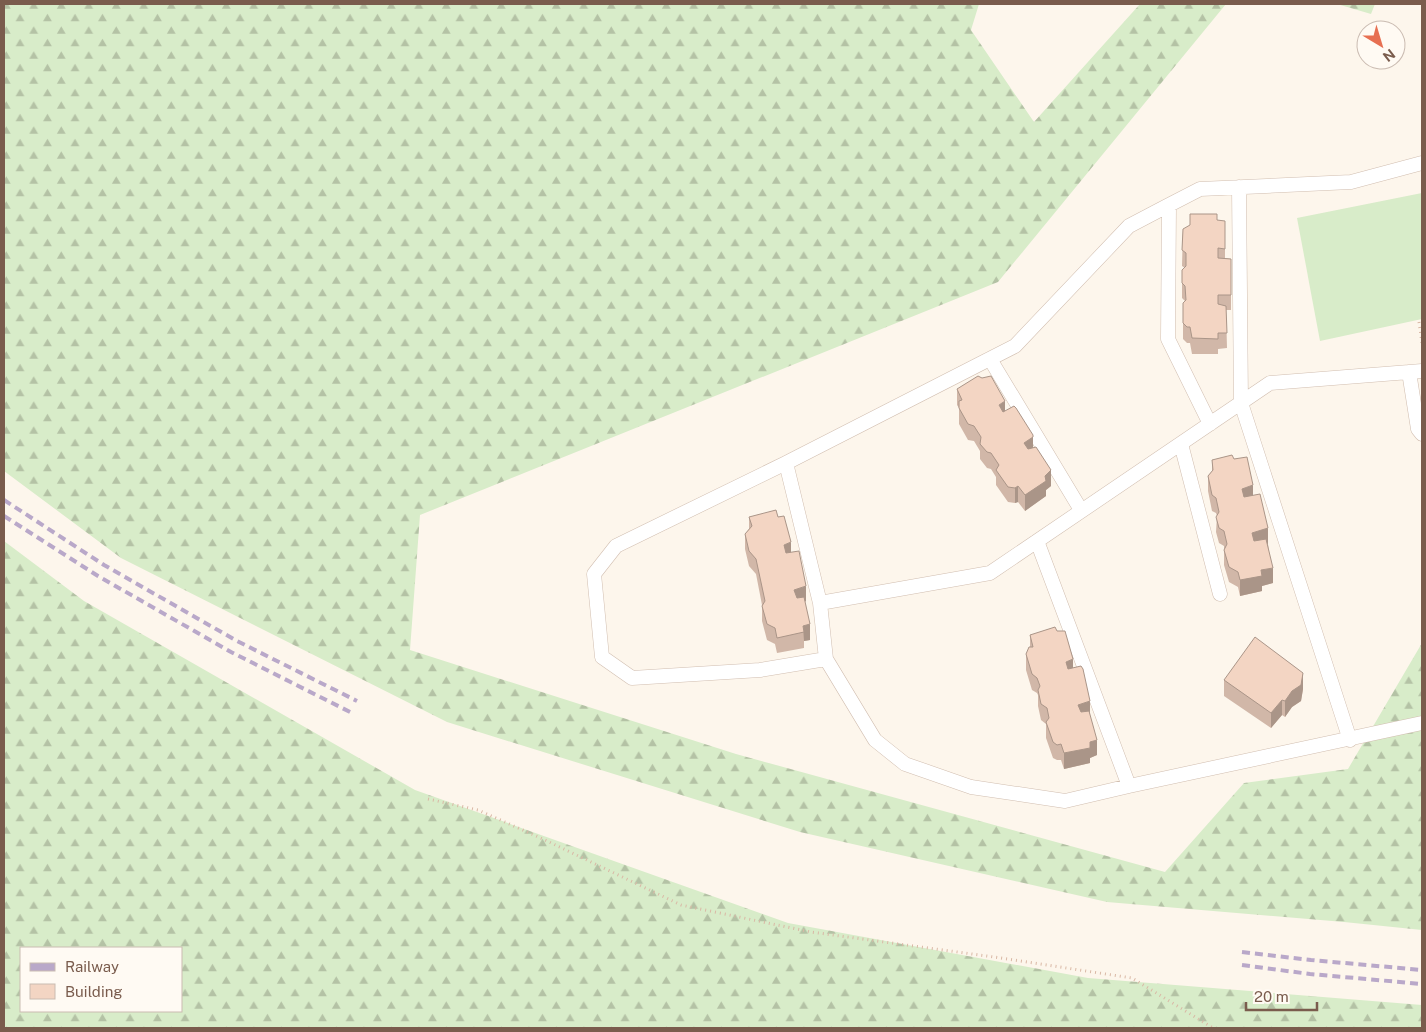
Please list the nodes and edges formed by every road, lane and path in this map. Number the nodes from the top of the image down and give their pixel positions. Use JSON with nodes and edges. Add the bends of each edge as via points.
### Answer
{"nodes":[{"id":1,"x":1422,"y":163,"type":"edge"},
{"id":2,"x":1239,"y":187,"type":"junction"},
{"id":3,"x":1169,"y":205,"type":"junction"},
{"id":4,"x":1419,"y":322,"type":"dead end"},
{"id":5,"x":1422,"y":343,"type":"edge"},
{"id":6,"x":990,"y":359,"type":"junction"},
{"id":7,"x":1416,"y":372,"type":"edge"},
{"id":8,"x":1241,"y":403,"type":"junction"},
{"id":9,"x":1210,"y":424,"type":"junction"},
{"id":10,"x":1422,"y":434,"type":"edge"},
{"id":11,"x":1180,"y":444,"type":"junction"},
{"id":12,"x":786,"y":463,"type":"junction"},
{"id":13,"x":1081,"y":510,"type":"junction"},
{"id":14,"x":1037,"y":541,"type":"junction"},
{"id":15,"x":1220,"y":594,"type":"dead end"},
{"id":16,"x":820,"y":604,"type":"junction"},
{"id":17,"x":826,"y":659,"type":"junction"},
{"id":18,"x":1422,"y":723,"type":"edge"},
{"id":19,"x":1350,"y":740,"type":"junction"},
{"id":20,"x":1129,"y":786,"type":"junction"},
{"id":21,"x":428,"y":799,"type":"dead end"},
{"id":22,"x":1213,"y":1028,"type":"edge"}],
"edges":[{"from":1,"to":2,"type":"lane","via":[[1351,182]]},
{"from":2,"to":3,"type":"lane","via":[[1200,190]]},
{"from":2,"to":8,"type":"lane"},
{"from":3,"to":6,"type":"lane","via":[[1129,226],[1015,346]]},
{"from":3,"to":9,"type":"lane","via":[[1168,339]]},
{"from":4,"to":5,"type":"path"},
{"from":6,"to":12,"type":"lane"},
{"from":6,"to":13,"type":"lane"},
{"from":7,"to":8,"type":"lane","via":[[1270,383]]},
{"from":7,"to":10,"type":"lane","via":[[1418,429]]},
{"from":8,"to":9,"type":"lane"},
{"from":8,"to":19,"type":"lane"},
{"from":9,"to":11,"type":"lane"},
{"from":11,"to":13,"type":"lane"},
{"from":11,"to":15,"type":"lane"},
{"from":12,"to":16,"type":"lane"},
{"from":12,"to":17,"type":"lane","via":[[616,546],[594,574],[602,657],[632,678],[760,670]]},
{"from":13,"to":14,"type":"lane"},
{"from":14,"to":16,"type":"lane","via":[[990,573]]},
{"from":14,"to":20,"type":"lane"},
{"from":16,"to":17,"type":"lane"},
{"from":17,"to":20,"type":"lane","via":[[876,740],[905,764],[972,787],[1065,801]]},
{"from":18,"to":19,"type":"lane"},
{"from":19,"to":20,"type":"lane"},
{"from":21,"to":22,"type":"path","via":[[478,810],[681,905],[811,932],[1132,978]]}]}
